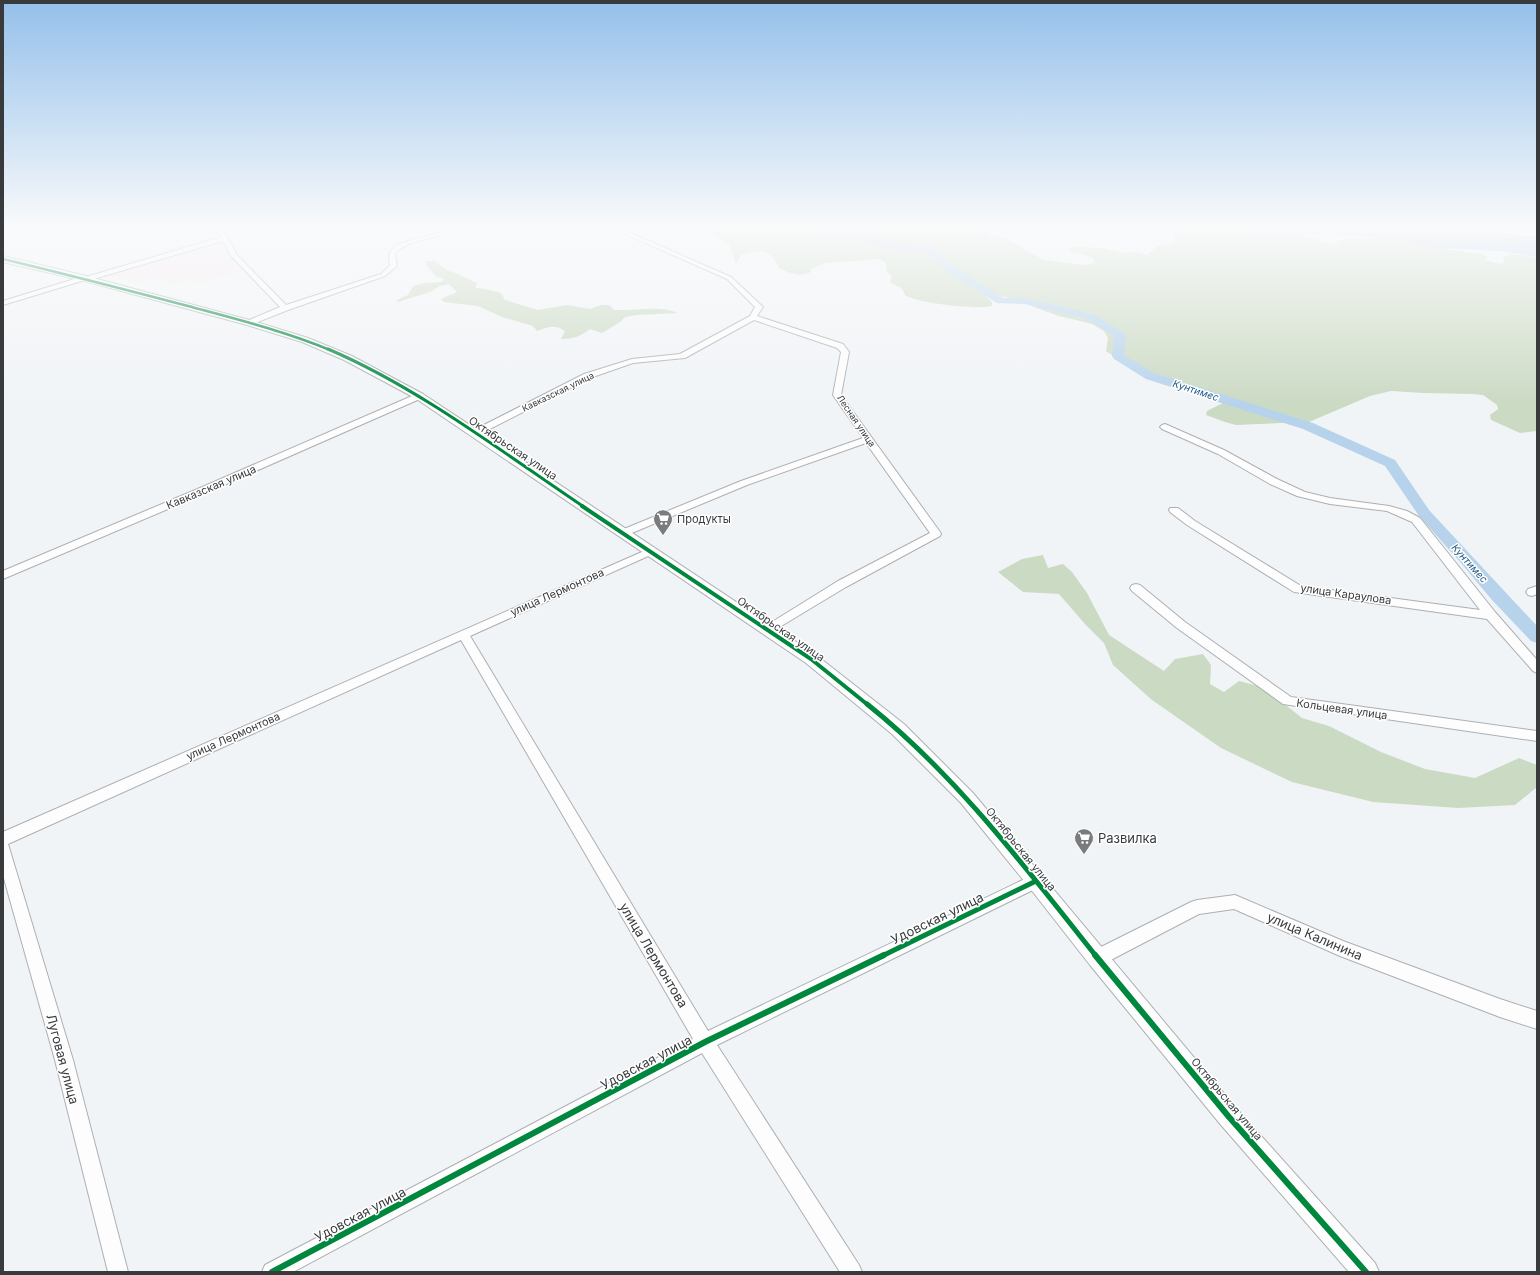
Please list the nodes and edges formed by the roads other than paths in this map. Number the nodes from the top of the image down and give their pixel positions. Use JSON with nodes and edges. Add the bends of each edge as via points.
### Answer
{"nodes":[{"id":1,"x":60,"y":286,"type":"edge"},
{"id":2,"x":114,"y":286,"type":"edge"},
{"id":3,"x":264,"y":286,"type":"edge"},
{"id":4,"x":349,"y":286,"type":"edge"},
{"id":5,"x":738,"y":286,"type":"edge"},
{"id":6,"x":3,"y":303,"type":"edge"},
{"id":7,"x":285,"y":308,"type":"junction"},
{"id":8,"x":753,"y":317,"type":"junction"},
{"id":9,"x":250,"y":323,"type":"junction"},
{"id":10,"x":419,"y":396,"type":"junction"},
{"id":11,"x":1165,"y":427,"type":"dead end"},
{"id":12,"x":475,"y":433,"type":"junction"},
{"id":13,"x":868,"y":439,"type":"junction"},
{"id":14,"x":1174,"y":510,"type":"dead end"},
{"id":15,"x":623,"y":533,"type":"junction"},
{"id":16,"x":650,"y":551,"type":"junction"},
{"id":17,"x":3,"y":575,"type":"edge"},
{"id":18,"x":1136,"y":588,"type":"dead end"},
{"id":19,"x":1491,"y":615,"type":"junction"},
{"id":20,"x":768,"y":630,"type":"junction"},
{"id":21,"x":464,"y":634,"type":"junction"},
{"id":22,"x":1537,"y":668,"type":"edge"},
{"id":23,"x":1537,"y":736,"type":"edge"},
{"id":24,"x":3,"y":839,"type":"edge"},
{"id":25,"x":3,"y":848,"type":"edge"},
{"id":26,"x":1036,"y":880,"type":"junction"},
{"id":27,"x":1097,"y":958,"type":"junction"},
{"id":28,"x":1537,"y":1020,"type":"edge"},
{"id":29,"x":705,"y":1042,"type":"junction"},
{"id":30,"x":118,"y":1272,"type":"edge"},
{"id":31,"x":272,"y":1272,"type":"edge"},
{"id":32,"x":852,"y":1272,"type":"edge"},
{"id":33,"x":1366,"y":1272,"type":"edge"}],
"edges":[{"from":1,"to":6,"type":"street"},
{"from":2,"to":9,"type":"street","name":"Октябрьская улица"},
{"from":3,"to":7,"type":"street"},
{"from":4,"to":7,"type":"street"},
{"from":5,"to":8,"type":"street","via":[[759,307]]},
{"from":7,"to":9,"type":"street"},
{"from":8,"to":12,"type":"street","name":"Кавказская улица","via":[[682,356],[632,361],[587,376]]},
{"from":8,"to":13,"type":"street","name":"Лесная улица","via":[[840,346],[845,352],[837,394]]},
{"from":9,"to":10,"type":"street","name":"Октябрьская улица","via":[[305,340],[348,358]]},
{"from":10,"to":12,"type":"street","name":"Октябрьская улица"},
{"from":10,"to":17,"type":"street","name":"Кавказская улица"},
{"from":11,"to":19,"type":"street","via":[[1227,455],[1284,488],[1303,495],[1322,500],[1394,509],[1406,514],[1416,520]]},
{"from":12,"to":15,"type":"street","name":"Октябрьская улица"},
{"from":13,"to":15,"type":"street","via":[[744,482]]},
{"from":13,"to":20,"type":"street","name":"Лесная улица","via":[[936,534],[842,584]]},
{"from":14,"to":19,"type":"street","name":"улица Караулова","via":[[1298,589]]},
{"from":15,"to":16,"type":"street","name":"Октябрьская улица"},
{"from":16,"to":20,"type":"street","name":"Октябрьская улица"},
{"from":16,"to":21,"type":"street","name":"улица Лермонтова"},
{"from":18,"to":23,"type":"street","name":"Кольцевая улица","via":[[1181,625],[1288,701]]},
{"from":19,"to":22,"type":"street"},
{"from":20,"to":26,"type":"street","name":"Октябрьская улица","via":[[811,659],[898,729],[967,798]]},
{"from":21,"to":24,"type":"street","name":"улица Лермонтова"},
{"from":21,"to":29,"type":"street","name":"улица Лермонтова"},
{"from":25,"to":30,"type":"street","name":"Луговая улица","via":[[64,1060]]},
{"from":26,"to":27,"type":"street","name":"Октябрьская улица"},
{"from":26,"to":29,"type":"street","name":"Удовская улица"},
{"from":27,"to":28,"type":"street","name":"улица Калинина","via":[[1197,907],[1234,902],[1340,948]]},
{"from":27,"to":33,"type":"street","name":"Октябрьская улица","via":[[1229,1117]]},
{"from":29,"to":31,"type":"street","name":"Удовская улица"},
{"from":29,"to":32,"type":"street","name":"улица Лермонтова"}]}
